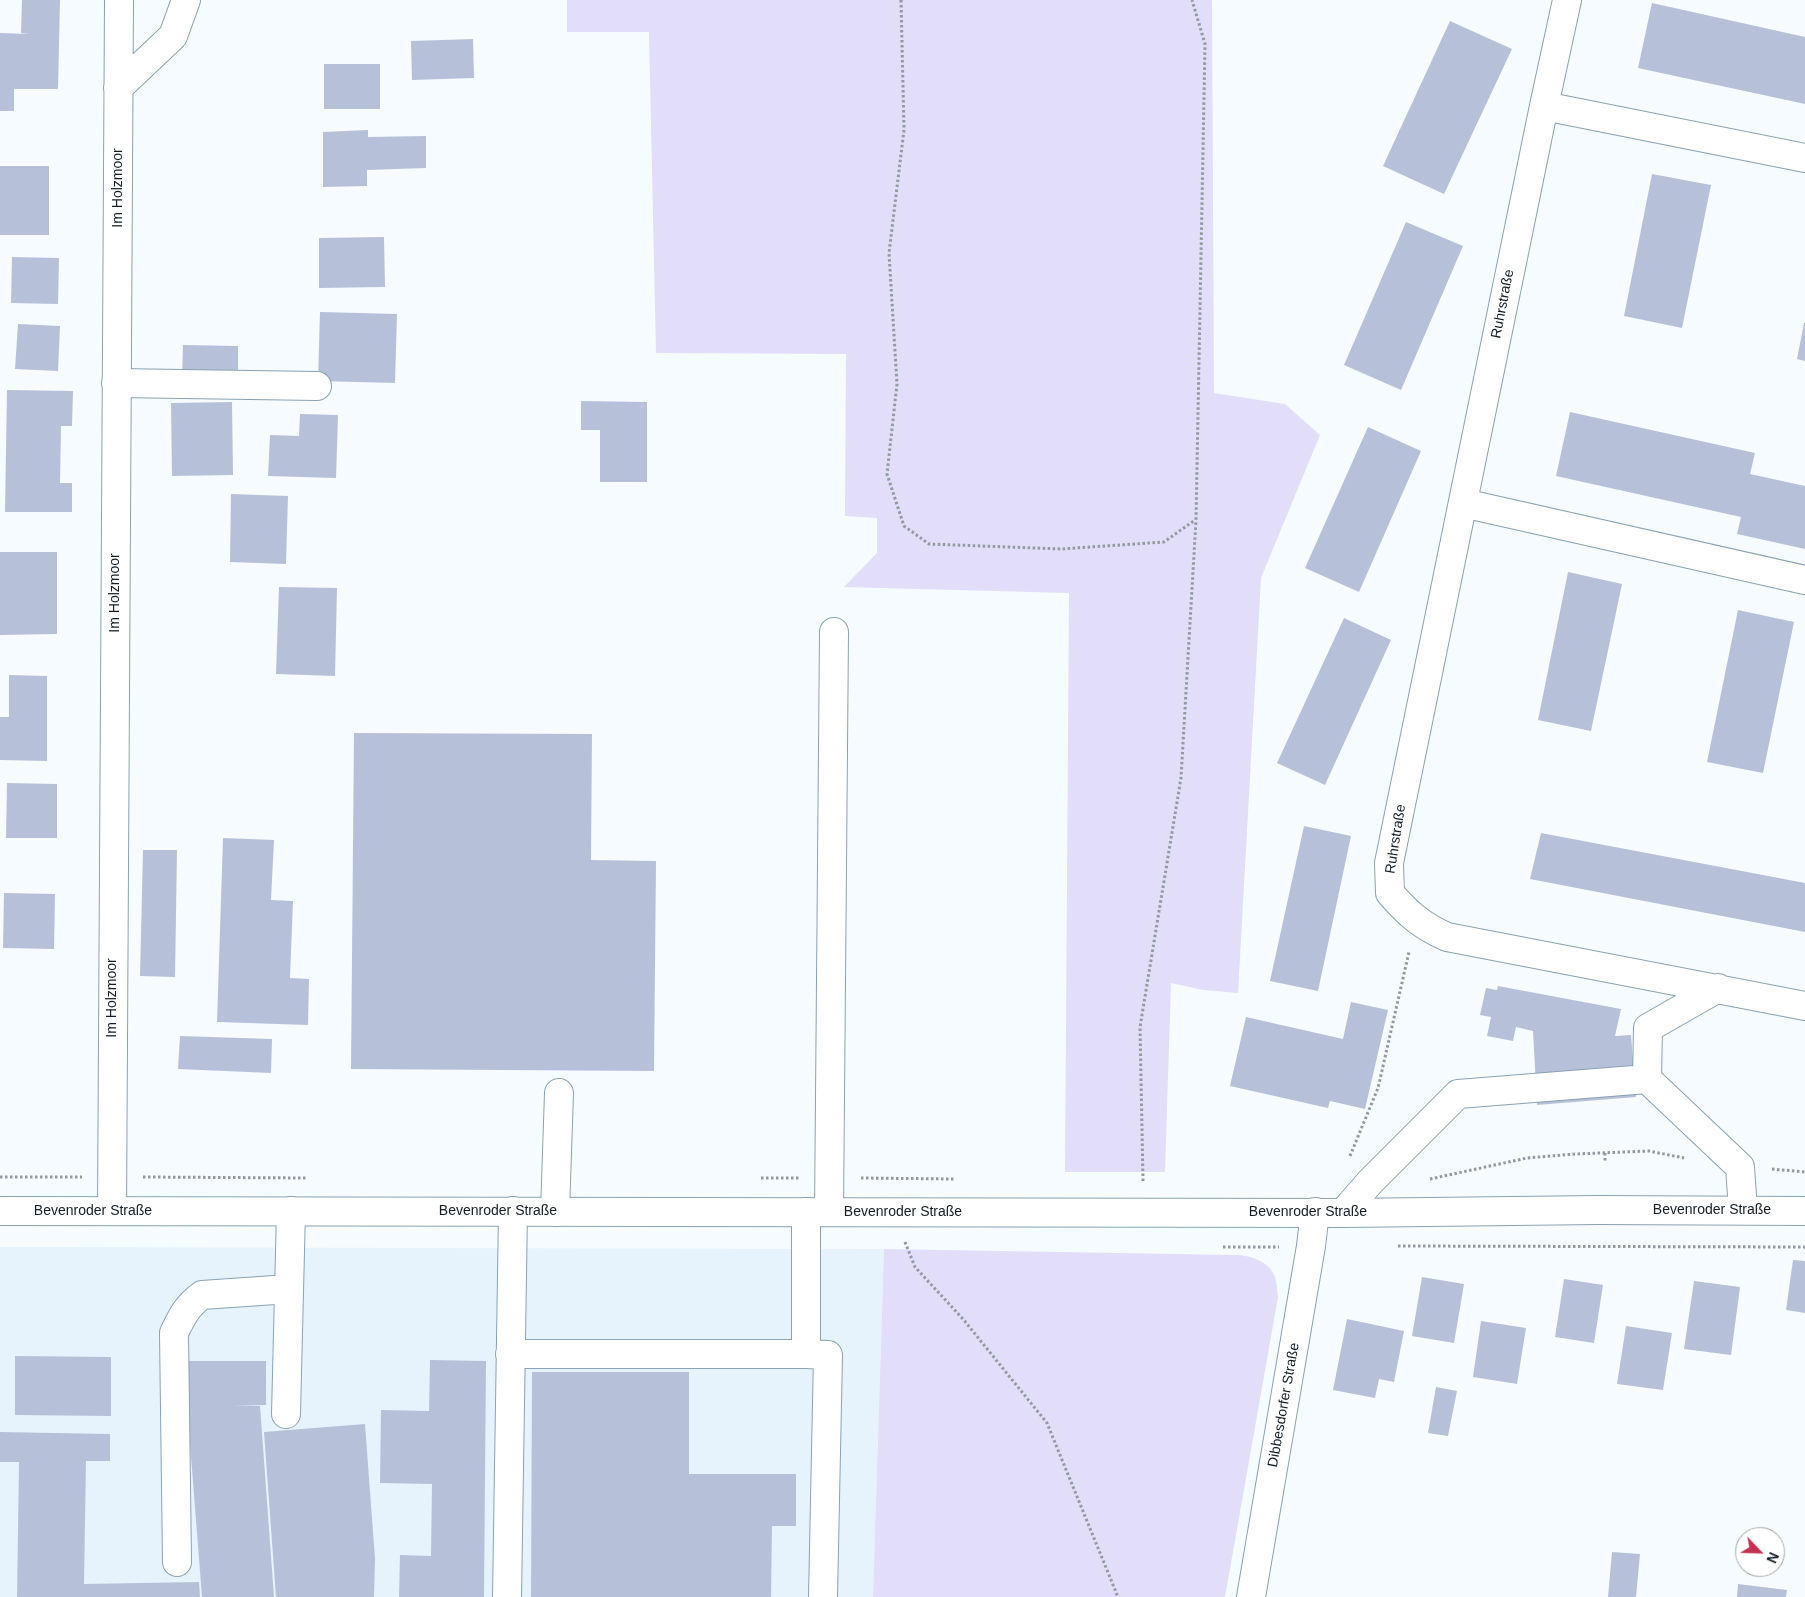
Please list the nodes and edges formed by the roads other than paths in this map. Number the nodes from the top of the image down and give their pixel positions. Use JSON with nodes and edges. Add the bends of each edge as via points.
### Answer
{"nodes":[{"id":1,"x":119,"y":0,"type":"edge"},
{"id":2,"x":186,"y":0,"type":"edge"},
{"id":3,"x":1568,"y":0,"type":"edge"},
{"id":4,"x":118,"y":88,"type":"junction"},
{"id":5,"x":1544,"y":106,"type":"junction"},
{"id":6,"x":1805,"y":158,"type":"edge"},
{"id":7,"x":116,"y":383,"type":"junction"},
{"id":8,"x":317,"y":386,"type":"dead end"},
{"id":9,"x":1463,"y":503,"type":"junction"},
{"id":10,"x":1805,"y":580,"type":"edge"},
{"id":11,"x":834,"y":632,"type":"dead end"},
{"id":12,"x":1718,"y":988,"type":"junction"},
{"id":13,"x":1805,"y":1006,"type":"edge"},
{"id":14,"x":1647,"y":1079,"type":"junction"},
{"id":15,"x":559,"y":1093,"type":"dead end"},
{"id":16,"x":1743,"y":1210,"type":"junction"},
{"id":17,"x":0,"y":1211,"type":"edge"},
{"id":18,"x":112,"y":1211,"type":"junction"},
{"id":19,"x":291,"y":1211,"type":"junction"},
{"id":20,"x":513,"y":1211,"type":"junction"},
{"id":21,"x":1805,"y":1211,"type":"edge"},
{"id":22,"x":554,"y":1212,"type":"junction"},
{"id":23,"x":817,"y":1212,"type":"junction"},
{"id":24,"x":1315,"y":1212,"type":"junction"},
{"id":25,"x":1343,"y":1213,"type":"junction"},
{"id":26,"x":289,"y":1289,"type":"junction"},
{"id":27,"x":510,"y":1354,"type":"junction"},
{"id":28,"x":806,"y":1354,"type":"junction"},
{"id":29,"x":286,"y":1414,"type":"dead end"},
{"id":30,"x":177,"y":1562,"type":"dead end"},
{"id":31,"x":508,"y":1597,"type":"edge"},
{"id":32,"x":823,"y":1597,"type":"edge"},
{"id":33,"x":1251,"y":1597,"type":"edge"}],
"edges":[{"from":1,"to":4,"type":"street","name":"Im Holzmoor"},
{"from":2,"to":4,"type":"street","via":[[173,36]]},
{"from":3,"to":5,"type":"street","name":"Ruhrstraße"},
{"from":4,"to":7,"type":"street","name":"Im Holzmoor"},
{"from":5,"to":6,"type":"street"},
{"from":5,"to":9,"type":"street","name":"Ruhrstraße"},
{"from":7,"to":8,"type":"street"},
{"from":7,"to":18,"type":"street","name":"Im Holzmoor"},
{"from":9,"to":10,"type":"street"},
{"from":9,"to":12,"type":"street","name":"Ruhrstraße","via":[[1390,863],[1390,893],[1408,914],[1428,929],[1447,937]]},
{"from":11,"to":23,"type":"street"},
{"from":12,"to":13,"type":"street","name":"Ruhrstraße"},
{"from":12,"to":14,"type":"street","via":[[1648,1028]]},
{"from":14,"to":16,"type":"street","via":[[1740,1167]]},
{"from":14,"to":25,"type":"street","via":[[1458,1094]]},
{"from":15,"to":22,"type":"street"},
{"from":16,"to":21,"type":"street","name":"Bevenroder Straße"},
{"from":16,"to":25,"type":"street","name":"Bevenroder Straße"},
{"from":17,"to":18,"type":"street","name":"Bevenroder Straße"},
{"from":18,"to":19,"type":"street","name":"Bevenroder Straße"},
{"from":19,"to":20,"type":"street","name":"Bevenroder Straße"},
{"from":19,"to":26,"type":"street"},
{"from":20,"to":22,"type":"street","name":"Bevenroder Straße"},
{"from":20,"to":27,"type":"street"},
{"from":22,"to":23,"type":"street","name":"Bevenroder Straße"},
{"from":23,"to":24,"type":"street","name":"Bevenroder Straße"},
{"from":23,"to":28,"type":"street"},
{"from":24,"to":25,"type":"street","name":"Bevenroder Straße"},
{"from":24,"to":33,"type":"street","name":"Dibbesdorfer Straße"},
{"from":26,"to":29,"type":"street"},
{"from":26,"to":30,"type":"street","via":[[202,1295],[190,1303],[174,1333]]},
{"from":27,"to":28,"type":"street"},
{"from":27,"to":31,"type":"street"},
{"from":28,"to":32,"type":"street","via":[[828,1355]]}]}
